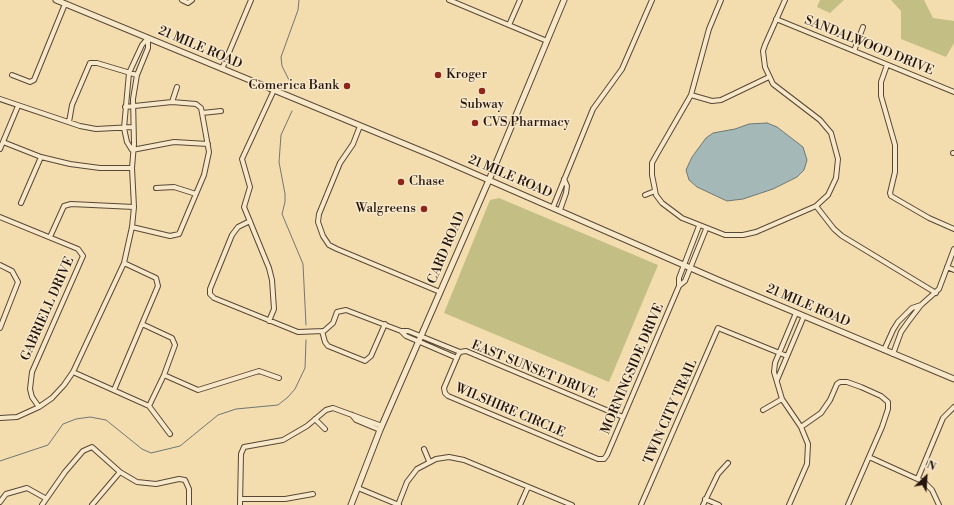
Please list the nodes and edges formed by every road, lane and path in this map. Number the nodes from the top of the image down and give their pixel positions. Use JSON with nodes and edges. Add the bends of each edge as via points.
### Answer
{"nodes":[{"id":1,"x":56,"y":0,"type":"edge"},
{"id":2,"x":182,"y":0,"type":"edge"},
{"id":3,"x":191,"y":0,"type":"edge"},
{"id":4,"x":251,"y":0,"type":"edge"},
{"id":5,"x":449,"y":0,"type":"edge"},
{"id":6,"x":520,"y":0,"type":"edge"},
{"id":7,"x":564,"y":0,"type":"edge"},
{"id":8,"x":652,"y":0,"type":"edge"},
{"id":9,"x":721,"y":0,"type":"edge"},
{"id":10,"x":785,"y":0,"type":"edge"},
{"id":11,"x":68,"y":3,"type":"edge"},
{"id":12,"x":776,"y":19,"type":"junction"},
{"id":13,"x":509,"y":25,"type":"junction"},
{"id":14,"x":863,"y":27,"type":"dead end"},
{"id":15,"x":148,"y":38,"type":"junction"},
{"id":16,"x":547,"y":41,"type":"junction"},
{"id":17,"x":854,"y":51,"type":"junction"},
{"id":18,"x":888,"y":65,"type":"junction"},
{"id":19,"x":222,"y":69,"type":"junction"},
{"id":20,"x":130,"y":73,"type":"junction"},
{"id":21,"x":12,"y":75,"type":"dead end"},
{"id":22,"x":137,"y":75,"type":"junction"},
{"id":23,"x":768,"y":77,"type":"junction"},
{"id":24,"x":177,"y":87,"type":"dead end"},
{"id":25,"x":274,"y":90,"type":"junction"},
{"id":26,"x":954,"y":92,"type":"edge"},
{"id":27,"x":691,"y":95,"type":"junction"},
{"id":28,"x":0,"y":99,"type":"edge"},
{"id":29,"x":172,"y":102,"type":"junction"},
{"id":30,"x":18,"y":106,"type":"junction"},
{"id":31,"x":132,"y":106,"type":"junction"},
{"id":32,"x":125,"y":107,"type":"junction"},
{"id":33,"x":221,"y":111,"type":"dead end"},
{"id":34,"x":202,"y":113,"type":"junction"},
{"id":35,"x":68,"y":122,"type":"junction"},
{"id":36,"x":360,"y":126,"type":"junction"},
{"id":37,"x":133,"y":127,"type":"junction"},
{"id":38,"x":124,"y":128,"type":"junction"},
{"id":39,"x":3,"y":142,"type":"junction"},
{"id":40,"x":208,"y":144,"type":"junction"},
{"id":41,"x":0,"y":149,"type":"edge"},
{"id":42,"x":132,"y":150,"type":"junction"},
{"id":43,"x":41,"y":157,"type":"junction"},
{"id":44,"x":132,"y":168,"type":"junction"},
{"id":45,"x":564,"y":179,"type":"junction"},
{"id":46,"x":489,"y":180,"type":"junction"},
{"id":47,"x":156,"y":188,"type":"dead end"},
{"id":48,"x":654,"y":191,"type":"junction"},
{"id":49,"x":196,"y":194,"type":"junction"},
{"id":50,"x":645,"y":194,"type":"dead end"},
{"id":51,"x":21,"y":203,"type":"dead end"},
{"id":52,"x":816,"y":206,"type":"junction"},
{"id":53,"x":134,"y":207,"type":"junction"},
{"id":54,"x":553,"y":207,"type":"junction"},
{"id":55,"x":560,"y":210,"type":"junction"},
{"id":56,"x":0,"y":217,"type":"edge"},
{"id":57,"x":250,"y":221,"type":"junction"},
{"id":58,"x":698,"y":226,"type":"junction"},
{"id":59,"x":132,"y":227,"type":"junction"},
{"id":60,"x":706,"y":229,"type":"junction"},
{"id":61,"x":954,"y":229,"type":"edge"},
{"id":62,"x":50,"y":237,"type":"junction"},
{"id":63,"x":954,"y":249,"type":"edge"},
{"id":64,"x":124,"y":263,"type":"junction"},
{"id":65,"x":683,"y":264,"type":"junction"},
{"id":66,"x":0,"y":265,"type":"edge"},
{"id":67,"x":947,"y":267,"type":"junction"},
{"id":68,"x":690,"y":268,"type":"junction"},
{"id":69,"x":954,"y":270,"type":"edge"},
{"id":70,"x":679,"y":286,"type":"junction"},
{"id":71,"x":440,"y":292,"type":"junction"},
{"id":72,"x":936,"y":293,"type":"junction"},
{"id":73,"x":921,"y":306,"type":"junction"},
{"id":74,"x":796,"y":313,"type":"junction"},
{"id":75,"x":804,"y":316,"type":"junction"},
{"id":76,"x":902,"y":317,"type":"junction"},
{"id":77,"x":269,"y":321,"type":"junction"},
{"id":78,"x":908,"y":322,"type":"junction"},
{"id":79,"x":142,"y":324,"type":"junction"},
{"id":80,"x":384,"y":324,"type":"junction"},
{"id":81,"x":0,"y":328,"type":"edge"},
{"id":82,"x":322,"y":331,"type":"junction"},
{"id":83,"x":401,"y":331,"type":"junction"},
{"id":84,"x":787,"y":335,"type":"junction"},
{"id":85,"x":422,"y":336,"type":"junction"},
{"id":86,"x":794,"y":338,"type":"junction"},
{"id":87,"x":419,"y":342,"type":"junction"},
{"id":88,"x":884,"y":350,"type":"junction"},
{"id":89,"x":460,"y":352,"type":"junction"},
{"id":90,"x":779,"y":352,"type":"junction"},
{"id":91,"x":893,"y":354,"type":"junction"},
{"id":92,"x":787,"y":356,"type":"junction"},
{"id":93,"x":457,"y":358,"type":"junction"},
{"id":94,"x":73,"y":372,"type":"junction"},
{"id":95,"x":164,"y":375,"type":"junction"},
{"id":96,"x":279,"y":378,"type":"dead end"},
{"id":97,"x":954,"y":379,"type":"edge"},
{"id":98,"x":777,"y":380,"type":"junction"},
{"id":99,"x":114,"y":390,"type":"junction"},
{"id":100,"x":782,"y":399,"type":"junction"},
{"id":101,"x":149,"y":406,"type":"junction"},
{"id":102,"x":39,"y":407,"type":"junction"},
{"id":103,"x":954,"y":407,"type":"edge"},
{"id":104,"x":763,"y":410,"type":"dead end"},
{"id":105,"x":623,"y":417,"type":"junction"},
{"id":106,"x":0,"y":418,"type":"edge"},
{"id":107,"x":316,"y":419,"type":"junction"},
{"id":108,"x":802,"y":427,"type":"junction"},
{"id":109,"x":381,"y":428,"type":"junction"},
{"id":110,"x":324,"y":429,"type":"dead end"},
{"id":111,"x":170,"y":434,"type":"dead end"},
{"id":112,"x":424,"y":449,"type":"dead end"},
{"id":113,"x":869,"y":457,"type":"junction"},
{"id":114,"x":604,"y":459,"type":"joint"},
{"id":115,"x":429,"y":461,"type":"junction"},
{"id":116,"x":728,"y":463,"type":"dead end"},
{"id":117,"x":120,"y":472,"type":"junction"},
{"id":118,"x":918,"y":478,"type":"junction"},
{"id":119,"x":528,"y":487,"type":"junction"},
{"id":120,"x":358,"y":488,"type":"junction"},
{"id":121,"x":313,"y":494,"type":"dead end"},
{"id":122,"x":45,"y":498,"type":"junction"},
{"id":123,"x":706,"y":498,"type":"junction"},
{"id":124,"x":240,"y":499,"type":"junction"},
{"id":125,"x":0,"y":502,"type":"edge"},
{"id":126,"x":42,"y":505,"type":"edge"},
{"id":127,"x":92,"y":505,"type":"edge"},
{"id":128,"x":189,"y":505,"type":"edge"},
{"id":129,"x":240,"y":505,"type":"edge"},
{"id":130,"x":351,"y":505,"type":"edge"},
{"id":131,"x":398,"y":505,"type":"edge"},
{"id":132,"x":520,"y":505,"type":"edge"},
{"id":133,"x":572,"y":505,"type":"edge"},
{"id":134,"x":641,"y":505,"type":"edge"},
{"id":135,"x":703,"y":505,"type":"edge"},
{"id":136,"x":719,"y":505,"type":"edge"},
{"id":137,"x":790,"y":505,"type":"edge"},
{"id":138,"x":848,"y":505,"type":"edge"},
{"id":139,"x":939,"y":505,"type":"edge"}],
"edges":[{"from":1,"to":11,"type":"street","name":"21 MILE ROAD"},
{"from":2,"to":3,"type":"street","via":[[188,3]]},
{"from":4,"to":19,"type":"street"},
{"from":5,"to":13,"type":"street"},
{"from":6,"to":13,"type":"street"},
{"from":7,"to":16,"type":"street","name":"CARD ROAD"},
{"from":8,"to":45,"type":"street","via":[[622,69],[594,109]]},
{"from":9,"to":27,"type":"street","via":[[709,28]]},
{"from":10,"to":12,"type":"street"},
{"from":11,"to":15,"type":"street","name":"21 MILE ROAD"},
{"from":11,"to":21,"type":"street","via":[[34,80],[30,82]]},
{"from":12,"to":17,"type":"street","name":"SANDALWOOD DRIVE"},
{"from":12,"to":23,"type":"street","via":[[763,51]]},
{"from":13,"to":16,"type":"street"},
{"from":14,"to":17,"type":"street"},
{"from":15,"to":19,"type":"street","name":"21 MILE ROAD"},
{"from":15,"to":20,"type":"street","via":[[142,45]]},
{"from":15,"to":22,"type":"street","via":[[148,48]]},
{"from":16,"to":46,"type":"street","name":"CARD ROAD"},
{"from":17,"to":18,"type":"street","name":"SANDALWOOD DRIVE"},
{"from":18,"to":26,"type":"street","name":"SANDALWOOD DRIVE"},
{"from":18,"to":61,"type":"street","via":[[881,82],[881,90],[895,145],[895,172],[891,196]]},
{"from":19,"to":25,"type":"street","name":"21 MILE ROAD"},
{"from":20,"to":22,"type":"street"},
{"from":20,"to":32,"type":"street"},
{"from":20,"to":35,"type":"street","via":[[90,63],[74,99]]},
{"from":22,"to":31,"type":"street"},
{"from":23,"to":27,"type":"street","via":[[721,100],[712,101]]},
{"from":23,"to":52,"type":"street","via":[[773,84],[820,120],[831,133],[838,154],[837,173],[828,195]]},
{"from":24,"to":29,"type":"street"},
{"from":25,"to":36,"type":"street","name":"21 MILE ROAD"},
{"from":25,"to":57,"type":"street","via":[[242,159],[250,181],[244,207]]},
{"from":27,"to":48,"type":"street","via":[[652,163]]},
{"from":28,"to":30,"type":"street"},
{"from":29,"to":31,"type":"street"},
{"from":29,"to":34,"type":"street","via":[[192,103],[201,108]]},
{"from":30,"to":35,"type":"street"},
{"from":30,"to":39,"type":"street"},
{"from":31,"to":32,"type":"street"},
{"from":31,"to":37,"type":"street"},
{"from":32,"to":38,"type":"street"},
{"from":33,"to":34,"type":"street"},
{"from":34,"to":40,"type":"street"},
{"from":35,"to":38,"type":"street","via":[[96,129]]},
{"from":36,"to":46,"type":"street","name":"21 MILE ROAD"},
{"from":36,"to":71,"type":"street","via":[[353,144],[340,163],[318,216],[326,240],[337,249]]},
{"from":37,"to":38,"type":"street"},
{"from":37,"to":42,"type":"street"},
{"from":38,"to":42,"type":"street"},
{"from":39,"to":41,"type":"street"},
{"from":39,"to":43,"type":"street"},
{"from":40,"to":42,"type":"street","via":[[174,142]]},
{"from":40,"to":49,"type":"street","via":[[207,165]]},
{"from":42,"to":44,"type":"street"},
{"from":43,"to":44,"type":"street","via":[[84,166]]},
{"from":43,"to":51,"type":"street"},
{"from":44,"to":53,"type":"street"},
{"from":45,"to":54,"type":"street"},
{"from":45,"to":55,"type":"street","via":[[567,186]]},
{"from":46,"to":54,"type":"street","name":"21 MILE ROAD"},
{"from":46,"to":71,"type":"street","name":"CARD ROAD"},
{"from":47,"to":49,"type":"street","via":[[174,187]]},
{"from":48,"to":50,"type":"street"},
{"from":48,"to":58,"type":"street","via":[[670,210]]},
{"from":49,"to":59,"type":"street","via":[[181,231],[176,236]]},
{"from":52,"to":60,"type":"street","via":[[756,232],[742,235],[724,235]]},
{"from":52,"to":72,"type":"street","via":[[842,236]]},
{"from":53,"to":59,"type":"street"},
{"from":53,"to":62,"type":"street","via":[[68,205],[62,208]]},
{"from":54,"to":55,"type":"street","name":"21 MILE ROAD"},
{"from":55,"to":65,"type":"street","name":"21 MILE ROAD"},
{"from":56,"to":62,"type":"street"},
{"from":57,"to":77,"type":"street","via":[[272,280],[274,309]]},
{"from":57,"to":77,"type":"street","via":[[238,227],[233,233],[210,292],[214,298]]},
{"from":58,"to":60,"type":"street"},
{"from":58,"to":65,"type":"street","name":"MORNINGSIDE DRIVE"},
{"from":59,"to":64,"type":"street"},
{"from":60,"to":68,"type":"street","name":"MORNINGSIDE DRIVE"},
{"from":62,"to":102,"type":"street","name":"GABRIELL DRIVE","via":[[78,249],[83,259],[32,372],[30,389]]},
{"from":63,"to":67,"type":"street"},
{"from":64,"to":79,"type":"street","via":[[156,278],[158,283]]},
{"from":64,"to":94,"type":"street"},
{"from":65,"to":68,"type":"street","name":"21 MILE ROAD"},
{"from":65,"to":70,"type":"street","name":"MORNINGSIDE DRIVE","via":[[678,280]]},
{"from":66,"to":81,"type":"street","via":[[12,271],[18,282]]},
{"from":67,"to":69,"type":"street"},
{"from":67,"to":72,"type":"street"},
{"from":68,"to":70,"type":"street","name":"MORNINGSIDE DRIVE","via":[[685,281]]},
{"from":68,"to":74,"type":"street","name":"21 MILE ROAD"},
{"from":70,"to":105,"type":"street","name":"MORNINGSIDE DRIVE"},
{"from":71,"to":85,"type":"street","name":"CARD ROAD"},
{"from":72,"to":73,"type":"street"},
{"from":73,"to":76,"type":"street","via":[[912,308]]},
{"from":73,"to":78,"type":"street"},
{"from":74,"to":75,"type":"street","name":"21 MILE ROAD"},
{"from":74,"to":84,"type":"street"},
{"from":75,"to":86,"type":"street"},
{"from":75,"to":88,"type":"street","name":"21 MILE ROAD"},
{"from":76,"to":78,"type":"street"},
{"from":76,"to":88,"type":"street","via":[[892,330]]},
{"from":77,"to":82,"type":"street","via":[[298,332]]},
{"from":78,"to":91,"type":"street","via":[[901,332]]},
{"from":79,"to":95,"type":"street","via":[[174,341],[175,346]]},
{"from":79,"to":99,"type":"street"},
{"from":80,"to":82,"type":"street","via":[[340,310],[333,323]]},
{"from":80,"to":82,"type":"street","via":[[371,356],[365,361],[328,346]]},
{"from":80,"to":83,"type":"street"},
{"from":83,"to":85,"type":"street","name":"EAST SUNSET DRIVE"},
{"from":83,"to":87,"type":"street","name":"EAST SUNSET DRIVE"},
{"from":84,"to":86,"type":"street"},
{"from":84,"to":90,"type":"street"},
{"from":85,"to":87,"type":"street","name":"CARD ROAD"},
{"from":85,"to":89,"type":"street","name":"EAST SUNSET DRIVE"},
{"from":86,"to":92,"type":"street"},
{"from":87,"to":93,"type":"street","name":"EAST SUNSET DRIVE"},
{"from":87,"to":109,"type":"street","name":"CARD ROAD"},
{"from":88,"to":91,"type":"street","name":"21 MILE ROAD"},
{"from":89,"to":93,"type":"street","name":"EAST SUNSET DRIVE"},
{"from":89,"to":105,"type":"street","name":"EAST SUNSET DRIVE","via":[[468,352]]},
{"from":90,"to":92,"type":"street"},
{"from":90,"to":98,"type":"street","via":[[774,372]]},
{"from":90,"to":134,"type":"street","name":"TWIN CITY TRAIL","via":[[718,328]]},
{"from":91,"to":97,"type":"street","name":"21 MILE ROAD"},
{"from":92,"to":98,"type":"street"},
{"from":93,"to":114,"type":"street","name":"WILSHIRE CIRCLE","via":[[444,388],[446,395],[598,459]]},
{"from":94,"to":99,"type":"street"},
{"from":94,"to":102,"type":"street","via":[[57,392]]},
{"from":95,"to":96,"type":"street","via":[[198,390],[259,371]]},
{"from":95,"to":101,"type":"street"},
{"from":98,"to":100,"type":"street"},
{"from":99,"to":101,"type":"street"},
{"from":100,"to":104,"type":"street"},
{"from":100,"to":108,"type":"street"},
{"from":101,"to":111,"type":"street"},
{"from":102,"to":106,"type":"street","via":[[17,417]]},
{"from":103,"to":118,"type":"street","via":[[943,418]]},
{"from":105,"to":114,"type":"street","name":"MORNINGSIDE DRIVE"},
{"from":107,"to":109,"type":"street","via":[[326,410],[333,408]]},
{"from":107,"to":110,"type":"street"},
{"from":107,"to":124,"type":"street","via":[[283,440],[244,447],[241,454]]},
{"from":108,"to":113,"type":"street","via":[[821,413],[837,384],[843,381],[876,393],[888,402],[888,409]]},
{"from":108,"to":137,"type":"street","via":[[808,444],[808,459]]},
{"from":109,"to":120,"type":"street","name":"CARD ROAD"},
{"from":112,"to":115,"type":"street"},
{"from":113,"to":118,"type":"street"},
{"from":113,"to":138,"type":"street"},
{"from":115,"to":119,"type":"street","via":[[449,457],[464,460]]},
{"from":115,"to":131,"type":"street","via":[[411,476]]},
{"from":116,"to":123,"type":"street","via":[[718,474]]},
{"from":117,"to":122,"type":"street","via":[[95,448],[88,447]]},
{"from":117,"to":127,"type":"street"},
{"from":117,"to":128,"type":"street","via":[[146,484],[182,479],[188,483]]},
{"from":118,"to":139,"type":"street","via":[[929,486]]},
{"from":119,"to":132,"type":"street"},
{"from":119,"to":133,"type":"street"},
{"from":120,"to":130,"type":"street","name":"CARD ROAD"},
{"from":120,"to":131,"type":"street"},
{"from":121,"to":124,"type":"street","via":[[284,499]]},
{"from":122,"to":125,"type":"street","via":[[27,488],[6,494]]},
{"from":122,"to":126,"type":"street"},
{"from":123,"to":135,"type":"street"},
{"from":123,"to":136,"type":"street"},
{"from":124,"to":129,"type":"street"}]}
